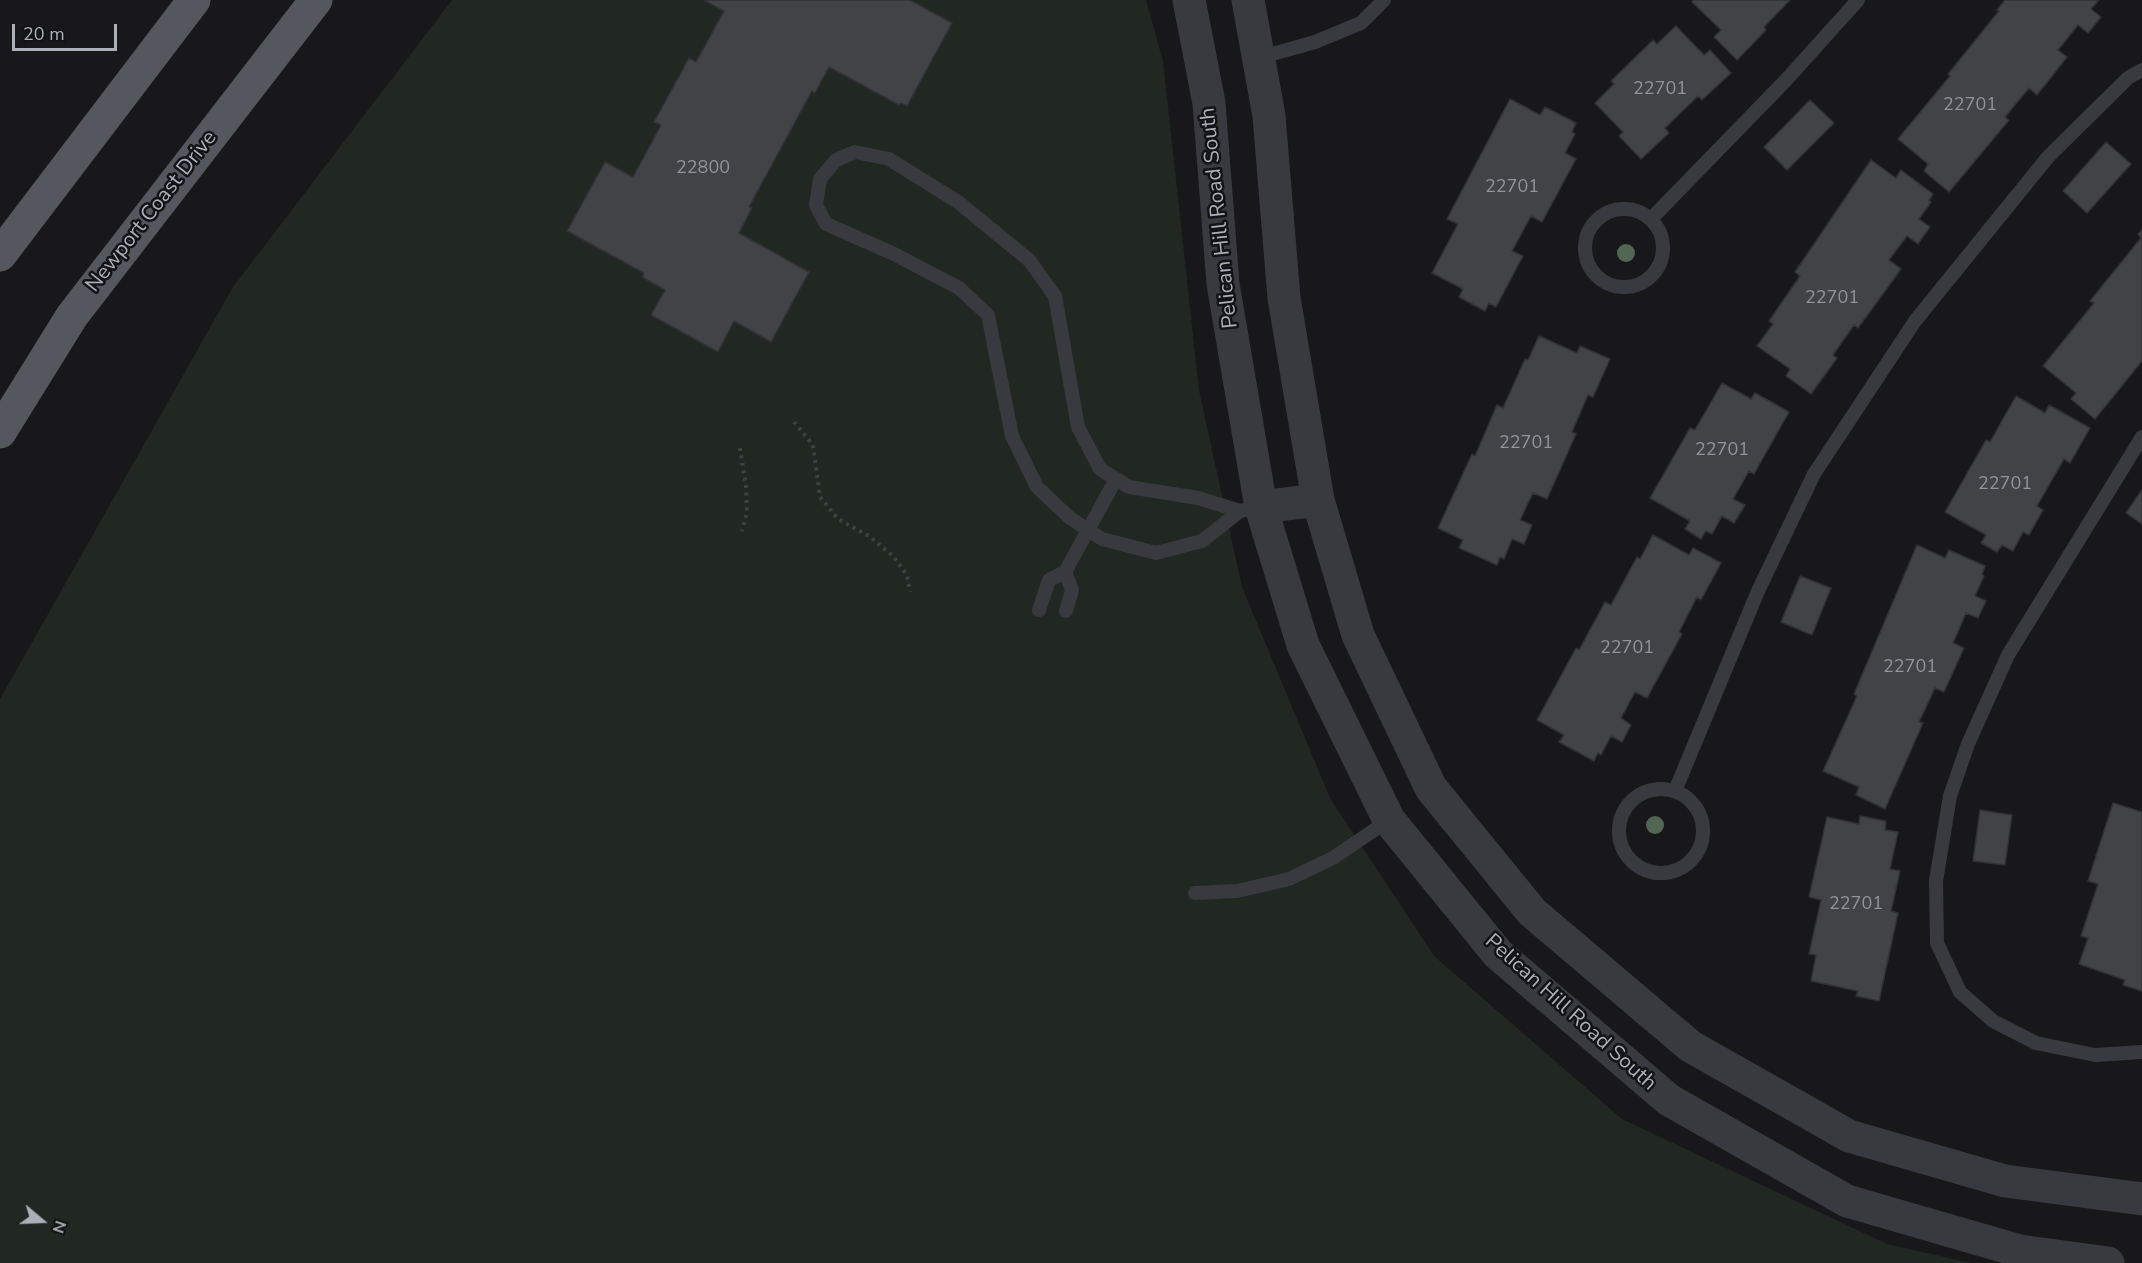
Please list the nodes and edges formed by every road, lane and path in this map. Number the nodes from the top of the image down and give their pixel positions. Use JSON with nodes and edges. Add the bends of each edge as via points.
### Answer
{"nodes":[{"id":1,"x":194,"y":0,"type":"edge"},
{"id":2,"x":316,"y":0,"type":"edge"},
{"id":3,"x":1189,"y":0,"type":"edge"},
{"id":4,"x":1248,"y":0,"type":"edge"},
{"id":5,"x":1384,"y":0,"type":"edge"},
{"id":6,"x":1858,"y":0,"type":"edge"},
{"id":7,"x":1258,"y":58,"type":"junction"},
{"id":8,"x":2142,"y":70,"type":"edge"},
{"id":9,"x":1651,"y":219,"type":"junction"},
{"id":10,"x":0,"y":255,"type":"edge"},
{"id":11,"x":794,"y":422,"type":"dead end"},
{"id":12,"x":0,"y":432,"type":"edge"},
{"id":13,"x":2142,"y":437,"type":"edge"},
{"id":14,"x":740,"y":448,"type":"dead end"},
{"id":15,"x":1116,"y":479,"type":"junction"},
{"id":16,"x":1318,"y":500,"type":"junction"},
{"id":17,"x":1250,"y":509,"type":"junction"},
{"id":18,"x":1088,"y":530,"type":"junction"},
{"id":19,"x":742,"y":531,"type":"dead end"},
{"id":20,"x":1065,"y":572,"type":"junction"},
{"id":21,"x":910,"y":592,"type":"dead end"},
{"id":22,"x":1039,"y":610,"type":"dead end"},
{"id":23,"x":1066,"y":611,"type":"dead end"},
{"id":24,"x":1675,"y":791,"type":"junction"},
{"id":25,"x":1389,"y":820,"type":"junction"},
{"id":26,"x":1195,"y":893,"type":"dead end"},
{"id":27,"x":2142,"y":1052,"type":"edge"},
{"id":28,"x":2142,"y":1200,"type":"edge"},
{"id":29,"x":2108,"y":1263,"type":"edge"}],
"edges":[{"from":1,"to":10,"type":"main road"},
{"from":2,"to":12,"type":"main road","name":"Newport Coast Drive","via":[[72,316]]},
{"from":3,"to":17,"type":"street","name":"Pelican Hill Road South","via":[[1209,103],[1223,284]]},
{"from":4,"to":7,"type":"street"},
{"from":5,"to":7,"type":"lane","via":[[1360,23],[1315,42]]},
{"from":6,"to":9,"type":"lane"},
{"from":7,"to":16,"type":"street","via":[[1269,116],[1284,298]]},
{"from":8,"to":24,"type":"lane","via":[[2128,78],[2048,157],[1915,321],[1814,474],[1758,591]]},
{"from":9,"to":9,"type":"lane","via":[[1641,212],[1616,209],[1594,222],[1587,233],[1586,259],[1600,280],[1612,286],[1632,287],[1659,268],[1663,242]]},
{"from":11,"to":21,"type":"path","via":[[813,445],[820,497],[838,519],[893,556],[907,574]]},
{"from":13,"to":27,"type":"lane","via":[[2008,655],[1968,744],[1950,796],[1936,881],[1937,943],[1960,992],[1993,1022],[2036,1043],[2096,1055]]},
{"from":14,"to":19,"type":"path","via":[[747,512]]},
{"from":15,"to":17,"type":"lane","via":[[1129,487]]},
{"from":15,"to":18,"type":"lane"},
{"from":15,"to":18,"type":"lane","via":[[1100,469],[1078,427],[1055,296],[1029,260],[958,202],[888,159],[855,152],[836,160],[820,179],[816,205],[826,224],[959,288],[988,315],[1012,436],[1037,487]]},
{"from":16,"to":17,"type":"street"},
{"from":16,"to":28,"type":"street","via":[[1358,635],[1431,788],[1532,912],[1690,1046],[1850,1136],[2006,1181]]},
{"from":17,"to":18,"type":"lane","via":[[1202,541],[1156,553],[1102,539]]},
{"from":17,"to":25,"type":"street","name":"Pelican Hill Road South","via":[[1303,645]]},
{"from":18,"to":20,"type":"lane"},
{"from":20,"to":22,"type":"lane","via":[[1049,580]]},
{"from":20,"to":23,"type":"lane","via":[[1072,590]]},
{"from":24,"to":24,"type":"lane","via":[[1661,789],[1635,797],[1619,819],[1621,847],[1638,868],[1666,874],[1679,870],[1699,849],[1703,836],[1697,809]]},
{"from":25,"to":26,"type":"lane","via":[[1333,858],[1289,879],[1237,891]]},
{"from":25,"to":29,"type":"street","name":"Pelican Hill Road South","via":[[1498,954],[1669,1100],[1847,1201],[2020,1251]]}]}
